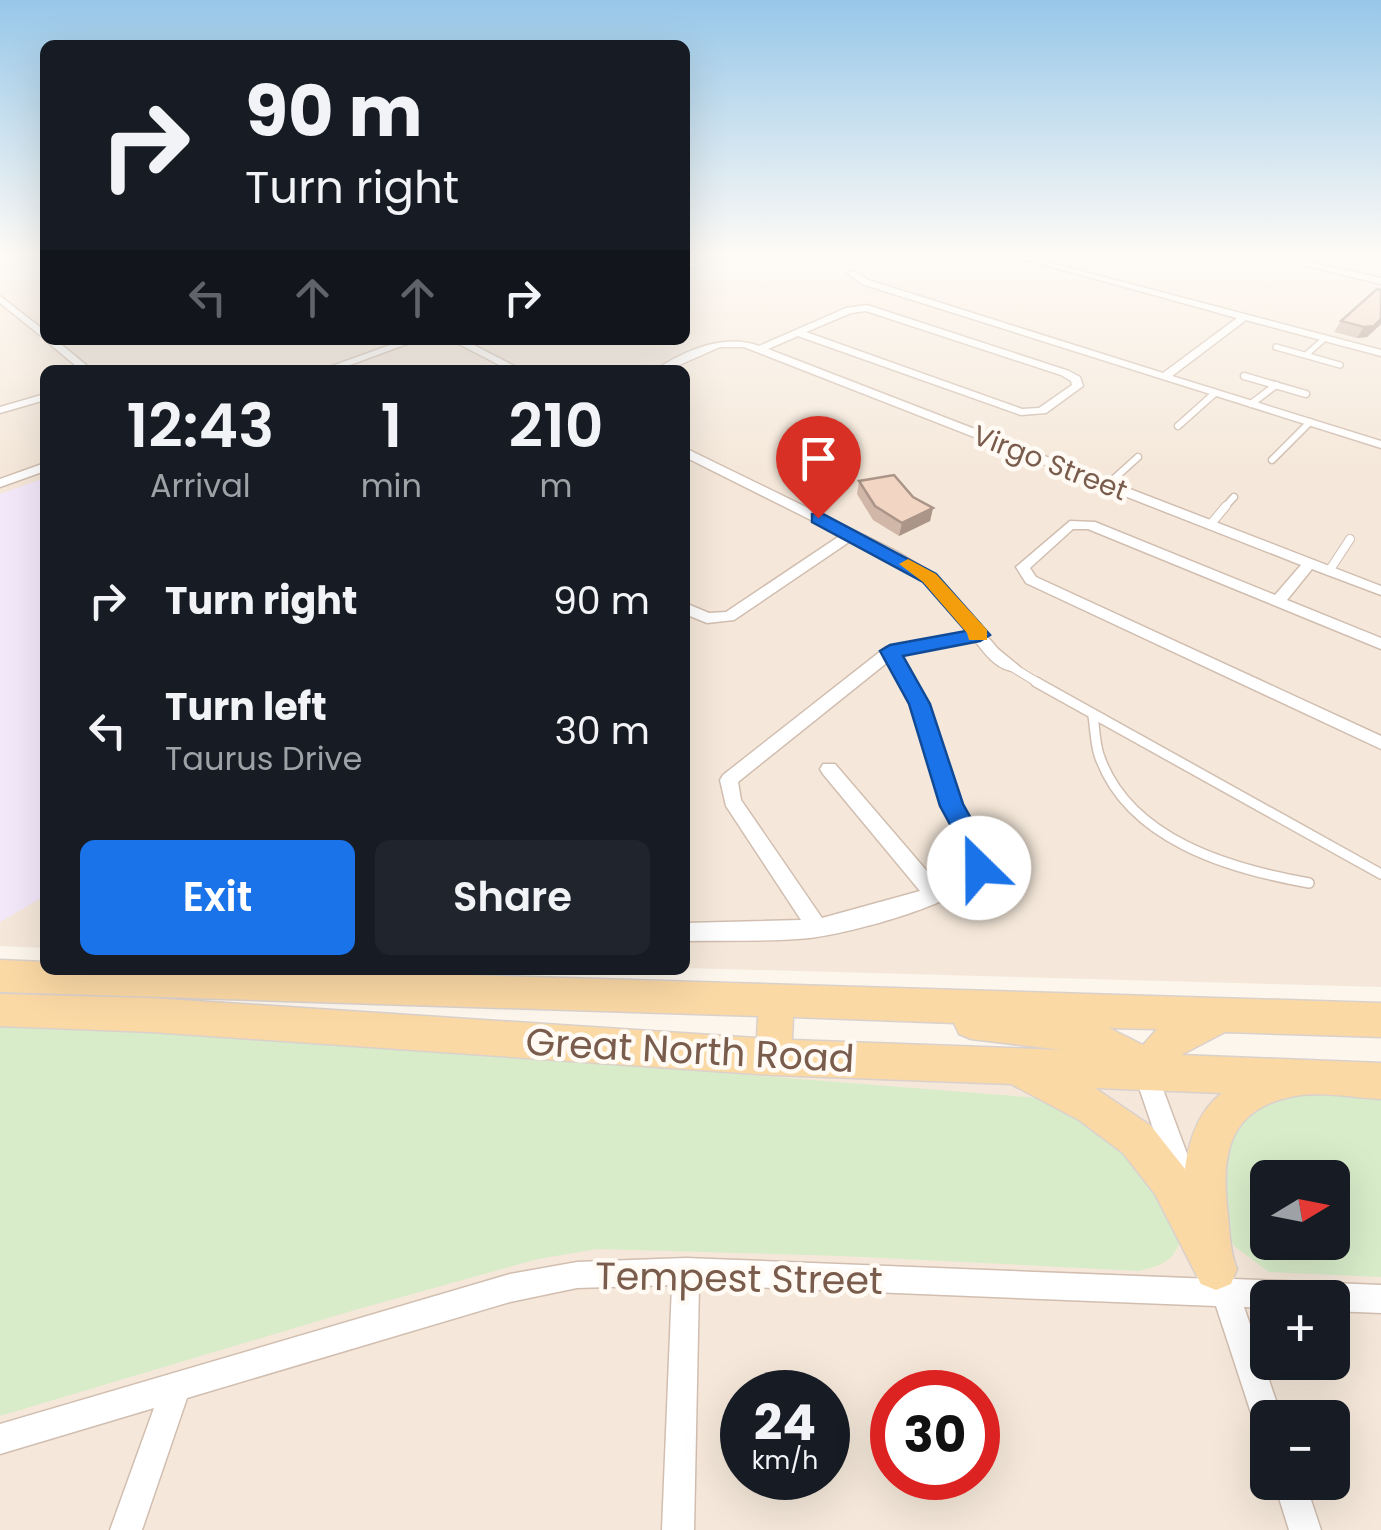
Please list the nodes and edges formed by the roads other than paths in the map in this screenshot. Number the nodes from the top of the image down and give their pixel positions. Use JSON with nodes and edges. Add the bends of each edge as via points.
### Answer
{"nodes":[{"id":1,"x":819,"y":327,"type":"edge"},
{"id":2,"x":926,"y":327,"type":"edge"},
{"id":3,"x":1010,"y":327,"type":"edge"},
{"id":4,"x":1230,"y":327,"type":"edge"},
{"id":5,"x":1284,"y":327,"type":"edge"},
{"id":6,"x":806,"y":335,"type":"junction"},
{"id":7,"x":1325,"y":338,"type":"junction"},
{"id":8,"x":57,"y":345,"type":"edge"},
{"id":9,"x":398,"y":345,"type":"edge"},
{"id":10,"x":466,"y":345,"type":"edge"},
{"id":11,"x":1276,"y":347,"type":"dead end"},
{"id":12,"x":760,"y":350,"type":"junction"},
{"id":13,"x":1380,"y":352,"type":"edge"},
{"id":14,"x":774,"y":355,"type":"junction"},
{"id":15,"x":1306,"y":355,"type":"junction"},
{"id":16,"x":81,"y":365,"type":"edge"},
{"id":17,"x":340,"y":365,"type":"edge"},
{"id":18,"x":507,"y":365,"type":"edge"},
{"id":19,"x":671,"y":365,"type":"edge"},
{"id":20,"x":1340,"y":365,"type":"dead end"},
{"id":21,"x":1165,"y":376,"type":"junction"},
{"id":22,"x":1244,"y":376,"type":"dead end"},
{"id":23,"x":1276,"y":385,"type":"junction"},
{"id":24,"x":1215,"y":393,"type":"junction"},
{"id":25,"x":1306,"y":394,"type":"dead end"},
{"id":26,"x":40,"y":398,"type":"edge"},
{"id":27,"x":1252,"y":404,"type":"junction"},
{"id":28,"x":0,"y":410,"type":"edge"},
{"id":29,"x":1310,"y":422,"type":"junction"},
{"id":30,"x":1178,"y":426,"type":"dead end"},
{"id":31,"x":1381,"y":445,"type":"edge"},
{"id":32,"x":690,"y":454,"type":"edge"},
{"id":33,"x":1138,"y":457,"type":"dead end"},
{"id":34,"x":1272,"y":460,"type":"dead end"},
{"id":35,"x":40,"y":469,"type":"edge"},
{"id":36,"x":0,"y":483,"type":"edge"},
{"id":37,"x":1108,"y":485,"type":"junction"},
{"id":38,"x":1234,"y":497,"type":"dead end"},
{"id":39,"x":1210,"y":525,"type":"junction"},
{"id":40,"x":851,"y":534,"type":"junction"},
{"id":41,"x":1350,"y":539,"type":"dead end"},
{"id":42,"x":1310,"y":564,"type":"junction"},
{"id":43,"x":1329,"y":571,"type":"junction"},
{"id":44,"x":1381,"y":591,"type":"edge"},
{"id":45,"x":1280,"y":600,"type":"junction"},
{"id":46,"x":690,"y":610,"type":"edge"},
{"id":47,"x":980,"y":635,"type":"junction"},
{"id":48,"x":1381,"y":644,"type":"edge"},
{"id":49,"x":890,"y":651,"type":"junction"},
{"id":50,"x":1012,"y":667,"type":"joint"},
{"id":51,"x":1093,"y":716,"type":"junction"},
{"id":52,"x":1381,"y":743,"type":"edge"},
{"id":53,"x":829,"y":768,"type":"dead end"},
{"id":54,"x":1381,"y":874,"type":"edge"},
{"id":55,"x":1309,"y":883,"type":"dead end"},
{"id":56,"x":935,"y":896,"type":"junction"},
{"id":57,"x":817,"y":928,"type":"junction"},
{"id":58,"x":690,"y":930,"type":"edge"},
{"id":59,"x":0,"y":976,"type":"edge"},
{"id":60,"x":361,"y":1000,"type":"edge"},
{"id":61,"x":777,"y":1000,"type":"junction"},
{"id":62,"x":919,"y":1008,"type":"junction"},
{"id":63,"x":0,"y":1010,"type":"edge"},
{"id":64,"x":1236,"y":1015,"type":"junction"},
{"id":65,"x":1381,"y":1020,"type":"edge"},
{"id":66,"x":773,"y":1056,"type":"junction"},
{"id":67,"x":1006,"y":1065,"type":"junction"},
{"id":68,"x":1146,"y":1073,"type":"junction"},
{"id":69,"x":1298,"y":1078,"type":"junction"},
{"id":70,"x":1381,"y":1081,"type":"edge"},
{"id":71,"x":686,"y":1271,"type":"junction"},
{"id":72,"x":1218,"y":1274,"type":"junction"},
{"id":73,"x":1381,"y":1299,"type":"edge"},
{"id":74,"x":176,"y":1387,"type":"junction"},
{"id":75,"x":1261,"y":1400,"type":"edge"},
{"id":76,"x":0,"y":1439,"type":"edge"},
{"id":77,"x":1295,"y":1500,"type":"edge"},
{"id":78,"x":126,"y":1530,"type":"edge"},
{"id":79,"x":678,"y":1530,"type":"edge"},
{"id":80,"x":1304,"y":1530,"type":"edge"}],
"edges":[{"from":1,"to":6,"type":"street"},
{"from":2,"to":6,"type":"street","via":[[1065,374],[1078,386],[1042,411],[1021,412]]},
{"from":3,"to":21,"type":"street"},
{"from":4,"to":21,"type":"street"},
{"from":5,"to":7,"type":"street"},
{"from":6,"to":12,"type":"street"},
{"from":6,"to":14,"type":"street"},
{"from":7,"to":13,"type":"street"},
{"from":7,"to":15,"type":"lane"},
{"from":8,"to":16,"type":"street"},
{"from":9,"to":17,"type":"street"},
{"from":10,"to":18,"type":"street"},
{"from":11,"to":15,"type":"lane"},
{"from":12,"to":14,"type":"street","name":"Virgo Street"},
{"from":12,"to":19,"type":"street","name":"Virgo Street","via":[[718,344]]},
{"from":14,"to":37,"type":"street","name":"Virgo Street"},
{"from":15,"to":20,"type":"lane"},
{"from":21,"to":24,"type":"street"},
{"from":22,"to":23,"type":"lane"},
{"from":23,"to":25,"type":"lane"},
{"from":23,"to":27,"type":"lane"},
{"from":24,"to":27,"type":"street"},
{"from":24,"to":30,"type":"lane"},
{"from":26,"to":28,"type":"street"},
{"from":27,"to":29,"type":"street"},
{"from":29,"to":31,"type":"street"},
{"from":29,"to":34,"type":"lane"},
{"from":32,"to":40,"type":"street"},
{"from":33,"to":37,"type":"lane"},
{"from":35,"to":36,"type":"street"},
{"from":37,"to":39,"type":"street","name":"Virgo Street"},
{"from":38,"to":39,"type":"lane"},
{"from":39,"to":42,"type":"street","name":"Virgo Street"},
{"from":40,"to":46,"type":"street","via":[[730,617]]},
{"from":40,"to":47,"type":"street","via":[[930,578]]},
{"from":41,"to":43,"type":"lane"},
{"from":42,"to":43,"type":"street","name":"Virgo Street"},
{"from":42,"to":45,"type":"street"},
{"from":43,"to":44,"type":"street","name":"Virgo Street"},
{"from":45,"to":48,"type":"street"},
{"from":45,"to":52,"type":"street","via":[[1090,524],[1070,525],[1023,567],[1031,580]]},
{"from":47,"to":49,"type":"street"},
{"from":47,"to":50,"type":"street"},
{"from":49,"to":56,"type":"street","via":[[920,704],[952,806],[980,860],[971,879]]},
{"from":49,"to":57,"type":"street","via":[[729,780],[736,806]]},
{"from":50,"to":51,"type":"lane"},
{"from":51,"to":54,"type":"lane"},
{"from":51,"to":55,"type":"lane","via":[[1093,736],[1111,780],[1156,830],[1235,868]]},
{"from":53,"to":56,"type":"street"},
{"from":56,"to":57,"type":"street"},
{"from":57,"to":58,"type":"street"},
{"from":59,"to":60,"type":"main road","name":"Great North Road"},
{"from":60,"to":61,"type":"main road","name":"Great North Road"},
{"from":60,"to":63,"type":"main road","name":"Great North Road"},
{"from":60,"to":66,"type":"main road","name":"Great North Road"},
{"from":61,"to":62,"type":"main road","name":"Great North Road"},
{"from":61,"to":66,"type":"main road"},
{"from":62,"to":64,"type":"main road","name":"Great North Road"},
{"from":62,"to":68,"type":"main road","via":[[979,1024],[1102,1040],[1133,1056]]},
{"from":64,"to":65,"type":"main road","name":"Great North Road"},
{"from":64,"to":68,"type":"main road","via":[[1177,1033]]},
{"from":66,"to":67,"type":"main road","name":"Great North Road"},
{"from":67,"to":68,"type":"main road","name":"Great North Road"},
{"from":67,"to":72,"type":"main road","via":[[1074,1096],[1135,1138],[1165,1174]]},
{"from":68,"to":69,"type":"main road","name":"Great North Road"},
{"from":68,"to":72,"type":"street"},
{"from":69,"to":70,"type":"main road","name":"Great North Road"},
{"from":69,"to":72,"type":"main road","via":[[1252,1094],[1214,1126],[1204,1173]]},
{"from":71,"to":72,"type":"street","name":"Tempest Street"},
{"from":71,"to":74,"type":"street","name":"Tempest Street","via":[[577,1275],[510,1288]]},
{"from":71,"to":79,"type":"street"},
{"from":72,"to":73,"type":"street","name":"Tempest Street"},
{"from":72,"to":75,"type":"street"},
{"from":74,"to":76,"type":"street","name":"Tempest Street"},
{"from":74,"to":78,"type":"street"},
{"from":77,"to":80,"type":"street"}]}
